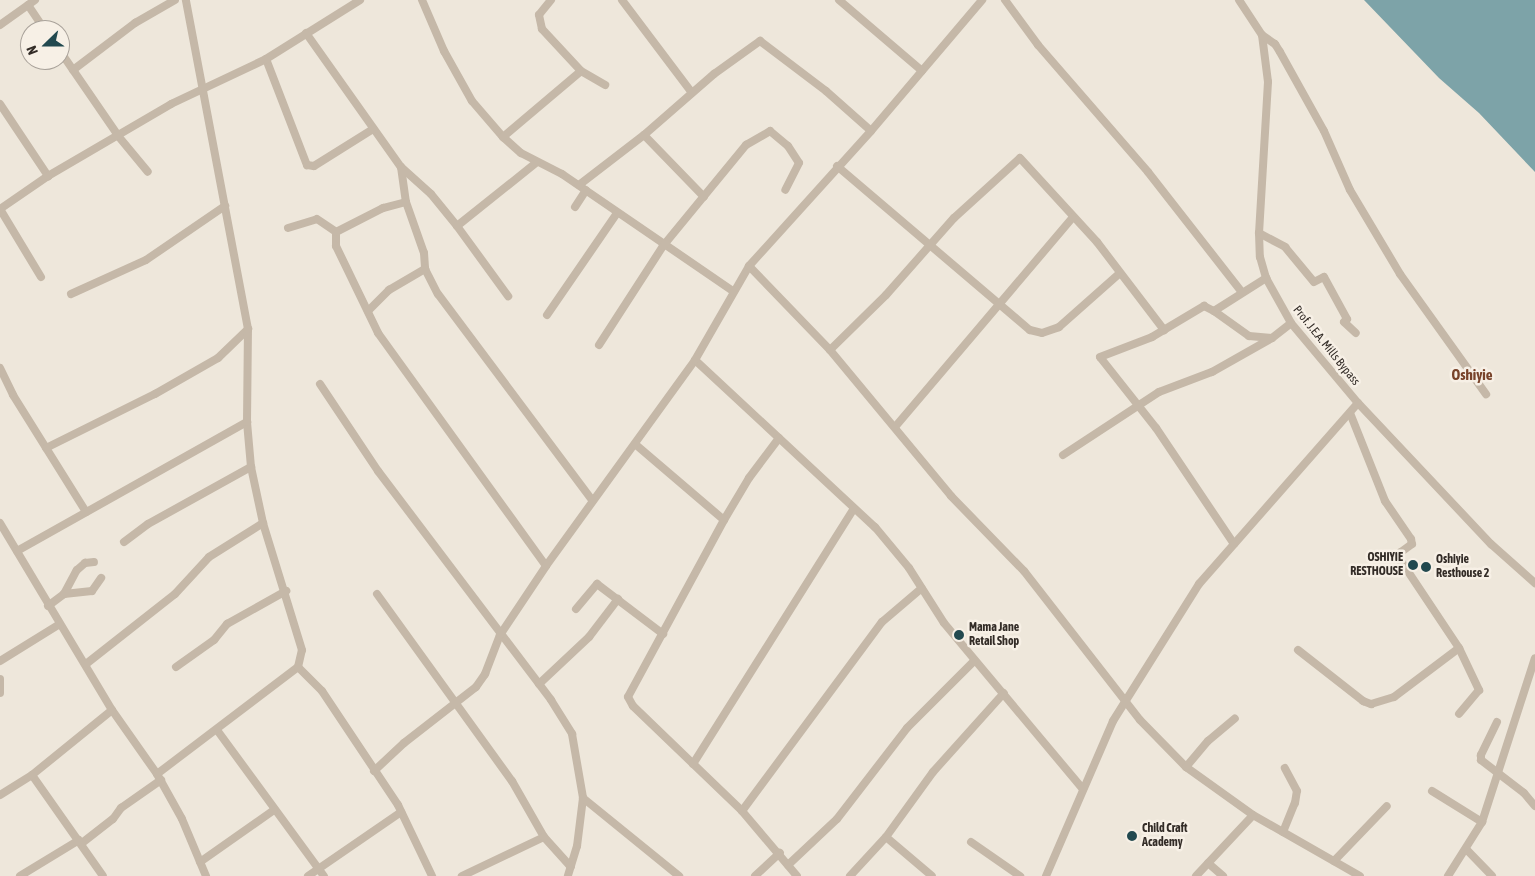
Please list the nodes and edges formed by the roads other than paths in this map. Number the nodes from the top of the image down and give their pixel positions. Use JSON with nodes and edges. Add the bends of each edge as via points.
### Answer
{"nodes":[{"id":1,"x":175,"y":0,"type":"edge"},
{"id":2,"x":186,"y":0,"type":"edge"},
{"id":3,"x":360,"y":0,"type":"edge"},
{"id":4,"x":422,"y":0,"type":"edge"},
{"id":5,"x":551,"y":0,"type":"edge"},
{"id":6,"x":622,"y":0,"type":"edge"},
{"id":7,"x":839,"y":0,"type":"edge"},
{"id":8,"x":982,"y":0,"type":"edge"},
{"id":9,"x":1005,"y":0,"type":"edge"},
{"id":10,"x":1239,"y":0,"type":"edge"},
{"id":11,"x":31,"y":2,"type":"edge"},
{"id":12,"x":41,"y":20,"type":"edge"},
{"id":13,"x":0,"y":25,"type":"edge"},
{"id":14,"x":306,"y":33,"type":"junction"},
{"id":15,"x":1262,"y":35,"type":"junction"},
{"id":16,"x":266,"y":59,"type":"junction"},
{"id":17,"x":70,"y":66,"type":"edge"},
{"id":18,"x":73,"y":70,"type":"junction"},
{"id":19,"x":581,"y":71,"type":"junction"},
{"id":20,"x":922,"y":71,"type":"junction"},
{"id":21,"x":605,"y":85,"type":"dead end"},
{"id":22,"x":203,"y":87,"type":"junction"},
{"id":23,"x":692,"y":93,"type":"junction"},
{"id":24,"x":0,"y":104,"type":"edge"},
{"id":25,"x":373,"y":129,"type":"junction"},
{"id":26,"x":872,"y":131,"type":"junction"},
{"id":27,"x":644,"y":136,"type":"junction"},
{"id":28,"x":119,"y":137,"type":"junction"},
{"id":29,"x":503,"y":137,"type":"junction"},
{"id":30,"x":536,"y":163,"type":"junction"},
{"id":31,"x":837,"y":166,"type":"junction"},
{"id":32,"x":401,"y":168,"type":"junction"},
{"id":33,"x":148,"y":172,"type":"dead end"},
{"id":34,"x":48,"y":176,"type":"junction"},
{"id":35,"x":579,"y":185,"type":"junction"},
{"id":36,"x":586,"y":190,"type":"junction"},
{"id":37,"x":785,"y":190,"type":"dead end"},
{"id":38,"x":704,"y":197,"type":"junction"},
{"id":39,"x":406,"y":202,"type":"junction"},
{"id":40,"x":225,"y":206,"type":"junction"},
{"id":41,"x":575,"y":208,"type":"dead end"},
{"id":42,"x":617,"y":213,"type":"junction"},
{"id":43,"x":1072,"y":218,"type":"junction"},
{"id":44,"x":457,"y":226,"type":"junction"},
{"id":45,"x":288,"y":228,"type":"dead end"},
{"id":46,"x":336,"y":232,"type":"junction"},
{"id":47,"x":1259,"y":233,"type":"junction"},
{"id":48,"x":663,"y":246,"type":"junction"},
{"id":49,"x":931,"y":246,"type":"junction"},
{"id":50,"x":749,"y":266,"type":"junction"},
{"id":51,"x":425,"y":269,"type":"junction"},
{"id":52,"x":1120,"y":273,"type":"junction"},
{"id":53,"x":41,"y":277,"type":"dead end"},
{"id":54,"x":1266,"y":278,"type":"junction"},
{"id":55,"x":733,"y":291,"type":"junction"},
{"id":56,"x":1241,"y":291,"type":"junction"},
{"id":57,"x":70,"y":294,"type":"dead end"},
{"id":58,"x":508,"y":296,"type":"dead end"},
{"id":59,"x":998,"y":304,"type":"junction"},
{"id":60,"x":368,"y":311,"type":"junction"},
{"id":61,"x":1214,"y":311,"type":"junction"},
{"id":62,"x":548,"y":315,"type":"dead end"},
{"id":63,"x":1291,"y":323,"type":"junction"},
{"id":64,"x":248,"y":329,"type":"junction"},
{"id":65,"x":1164,"y":330,"type":"junction"},
{"id":66,"x":1356,"y":333,"type":"dead end"},
{"id":67,"x":1272,"y":338,"type":"junction"},
{"id":68,"x":599,"y":345,"type":"dead end"},
{"id":69,"x":830,"y":350,"type":"junction"},
{"id":70,"x":695,"y":360,"type":"junction"},
{"id":71,"x":0,"y":368,"type":"edge"},
{"id":72,"x":320,"y":384,"type":"dead end"},
{"id":73,"x":1486,"y":394,"type":"dead end"},
{"id":74,"x":1358,"y":402,"type":"junction"},
{"id":75,"x":1139,"y":405,"type":"junction"},
{"id":76,"x":1350,"y":413,"type":"junction"},
{"id":77,"x":247,"y":422,"type":"junction"},
{"id":78,"x":895,"y":427,"type":"junction"},
{"id":79,"x":779,"y":438,"type":"junction"},
{"id":80,"x":635,"y":444,"type":"junction"},
{"id":81,"x":46,"y":448,"type":"junction"},
{"id":82,"x":1064,"y":455,"type":"dead end"},
{"id":83,"x":251,"y":467,"type":"junction"},
{"id":84,"x":592,"y":500,"type":"junction"},
{"id":85,"x":854,"y":508,"type":"junction"},
{"id":86,"x":86,"y":512,"type":"junction"},
{"id":87,"x":724,"y":520,"type":"junction"},
{"id":88,"x":0,"y":522,"type":"edge"},
{"id":89,"x":263,"y":523,"type":"junction"},
{"id":90,"x":124,"y":542,"type":"dead end"},
{"id":91,"x":1234,"y":544,"type":"junction"},
{"id":92,"x":17,"y":551,"type":"junction"},
{"id":93,"x":94,"y":562,"type":"dead end"},
{"id":94,"x":546,"y":566,"type":"junction"},
{"id":95,"x":101,"y":578,"type":"dead end"},
{"id":96,"x":1535,"y":583,"type":"edge"},
{"id":97,"x":922,"y":588,"type":"junction"},
{"id":98,"x":286,"y":591,"type":"junction"},
{"id":99,"x":64,"y":594,"type":"junction"},
{"id":100,"x":378,"y":594,"type":"dead end"},
{"id":101,"x":618,"y":599,"type":"junction"},
{"id":102,"x":48,"y":606,"type":"junction"},
{"id":103,"x":576,"y":608,"type":"dead end"},
{"id":104,"x":60,"y":624,"type":"junction"},
{"id":105,"x":663,"y":634,"type":"junction"},
{"id":106,"x":500,"y":636,"type":"junction"},
{"id":107,"x":1459,"y":648,"type":"junction"},
{"id":108,"x":1298,"y":650,"type":"dead end"},
{"id":109,"x":1535,"y":658,"type":"edge"},
{"id":110,"x":974,"y":660,"type":"junction"},
{"id":111,"x":0,"y":661,"type":"edge"},
{"id":112,"x":86,"y":664,"type":"junction"},
{"id":113,"x":176,"y":667,"type":"dead end"},
{"id":114,"x":298,"y":667,"type":"junction"},
{"id":115,"x":0,"y":679,"type":"edge"},
{"id":116,"x":539,"y":684,"type":"junction"},
{"id":117,"x":0,"y":692,"type":"edge"},
{"id":118,"x":1004,"y":692,"type":"junction"},
{"id":119,"x":1126,"y":702,"type":"junction"},
{"id":120,"x":457,"y":704,"type":"junction"},
{"id":121,"x":112,"y":710,"type":"junction"},
{"id":122,"x":1459,"y":714,"type":"dead end"},
{"id":123,"x":1235,"y":718,"type":"dead end"},
{"id":124,"x":1497,"y":722,"type":"dead end"},
{"id":125,"x":217,"y":730,"type":"junction"},
{"id":126,"x":693,"y":764,"type":"junction"},
{"id":127,"x":1186,"y":767,"type":"junction"},
{"id":128,"x":1285,"y":768,"type":"dead end"},
{"id":129,"x":374,"y":771,"type":"junction"},
{"id":130,"x":1499,"y":774,"type":"junction"},
{"id":131,"x":32,"y":775,"type":"junction"},
{"id":132,"x":159,"y":777,"type":"junction"},
{"id":133,"x":1082,"y":788,"type":"junction"},
{"id":134,"x":1432,"y":792,"type":"dead end"},
{"id":135,"x":0,"y":795,"type":"edge"},
{"id":136,"x":583,"y":798,"type":"junction"},
{"id":137,"x":1388,"y":806,"type":"dead end"},
{"id":138,"x":1535,"y":806,"type":"edge"},
{"id":139,"x":274,"y":810,"type":"junction"},
{"id":140,"x":742,"y":811,"type":"junction"},
{"id":141,"x":401,"y":812,"type":"junction"},
{"id":142,"x":1253,"y":814,"type":"junction"},
{"id":143,"x":1482,"y":822,"type":"junction"},
{"id":144,"x":1283,"y":832,"type":"junction"},
{"id":145,"x":544,"y":837,"type":"junction"},
{"id":146,"x":886,"y":837,"type":"junction"},
{"id":147,"x":81,"y":842,"type":"junction"},
{"id":148,"x":972,"y":842,"type":"dead end"},
{"id":149,"x":1467,"y":850,"type":"junction"},
{"id":150,"x":780,"y":853,"type":"junction"},
{"id":151,"x":1334,"y":861,"type":"junction"},
{"id":152,"x":200,"y":862,"type":"junction"},
{"id":153,"x":1208,"y":863,"type":"junction"},
{"id":154,"x":788,"y":865,"type":"junction"},
{"id":155,"x":318,"y":868,"type":"junction"},
{"id":156,"x":570,"y":873,"type":"edge"},
{"id":157,"x":1049,"y":875,"type":"edge"},
{"id":158,"x":1355,"y":875,"type":"edge"},
{"id":159,"x":20,"y":876,"type":"edge"},
{"id":160,"x":104,"y":876,"type":"edge"},
{"id":161,"x":206,"y":876,"type":"edge"},
{"id":162,"x":308,"y":876,"type":"edge"},
{"id":163,"x":324,"y":876,"type":"edge"},
{"id":164,"x":432,"y":876,"type":"edge"},
{"id":165,"x":462,"y":876,"type":"edge"},
{"id":166,"x":679,"y":876,"type":"edge"},
{"id":167,"x":755,"y":876,"type":"edge"},
{"id":168,"x":797,"y":876,"type":"edge"},
{"id":169,"x":850,"y":876,"type":"edge"},
{"id":170,"x":932,"y":876,"type":"edge"},
{"id":171,"x":1020,"y":876,"type":"edge"},
{"id":172,"x":1196,"y":876,"type":"edge"},
{"id":173,"x":1223,"y":876,"type":"edge"},
{"id":174,"x":1448,"y":876,"type":"edge"},
{"id":175,"x":1492,"y":876,"type":"edge"}],
"edges":[{"from":1,"to":18,"type":"street","via":[[135,23]]},
{"from":2,"to":22,"type":"street"},
{"from":3,"to":14,"type":"street"},
{"from":4,"to":29,"type":"street","via":[[444,51],[472,100]]},
{"from":5,"to":19,"type":"street","via":[[539,15],[542,29]]},
{"from":6,"to":23,"type":"street"},
{"from":7,"to":20,"type":"street"},
{"from":8,"to":20,"type":"street"},
{"from":9,"to":56,"type":"street","via":[[1038,45],[1148,172]]},
{"from":10,"to":15,"type":"street","name":"Prof. J.E.A. Mills Bypass"},
{"from":11,"to":12,"type":"street"},
{"from":11,"to":13,"type":"street"},
{"from":14,"to":16,"type":"street"},
{"from":14,"to":25,"type":"street"},
{"from":15,"to":47,"type":"street","name":"Prof. J.E.A. Mills Bypass","via":[[1268,82]]},
{"from":15,"to":73,"type":"street","via":[[1280,52],[1324,131],[1350,190],[1400,274]]},
{"from":16,"to":22,"type":"street"},
{"from":16,"to":25,"type":"street","via":[[307,165],[321,162]]},
{"from":17,"to":18,"type":"street"},
{"from":18,"to":28,"type":"street"},
{"from":19,"to":21,"type":"street"},
{"from":19,"to":29,"type":"street"},
{"from":20,"to":26,"type":"street"},
{"from":22,"to":28,"type":"street"},
{"from":22,"to":40,"type":"street"},
{"from":23,"to":26,"type":"street","via":[[760,41]]},
{"from":23,"to":27,"type":"street"},
{"from":24,"to":34,"type":"street"},
{"from":25,"to":32,"type":"street"},
{"from":26,"to":31,"type":"street"},
{"from":27,"to":35,"type":"street"},
{"from":27,"to":38,"type":"street"},
{"from":28,"to":33,"type":"street"},
{"from":28,"to":34,"type":"street"},
{"from":29,"to":30,"type":"street"},
{"from":30,"to":35,"type":"street"},
{"from":30,"to":44,"type":"street"},
{"from":31,"to":49,"type":"street"},
{"from":31,"to":50,"type":"street"},
{"from":32,"to":39,"type":"street"},
{"from":32,"to":44,"type":"street","via":[[431,194]]},
{"from":34,"to":53,"type":"street","via":[[0,209]]},
{"from":35,"to":36,"type":"street"},
{"from":36,"to":41,"type":"street"},
{"from":36,"to":42,"type":"street"},
{"from":37,"to":38,"type":"street","via":[[799,163],[788,146],[770,131],[746,145]]},
{"from":38,"to":48,"type":"street"},
{"from":39,"to":46,"type":"street","via":[[377,211]]},
{"from":39,"to":51,"type":"street","via":[[424,253]]},
{"from":40,"to":57,"type":"street","via":[[146,260]]},
{"from":40,"to":64,"type":"street"},
{"from":42,"to":48,"type":"street"},
{"from":42,"to":62,"type":"street"},
{"from":43,"to":49,"type":"street","via":[[1020,158],[954,218]]},
{"from":43,"to":52,"type":"street","via":[[1084,227]]},
{"from":43,"to":59,"type":"street"},
{"from":44,"to":58,"type":"street"},
{"from":45,"to":46,"type":"street","via":[[317,219]]},
{"from":46,"to":60,"type":"street","via":[[336,246]]},
{"from":47,"to":54,"type":"street","name":"Prof. J.E.A. Mills Bypass","via":[[1260,256]]},
{"from":47,"to":66,"type":"street","via":[[1285,247],[1314,282],[1324,277],[1347,319],[1344,322]]},
{"from":48,"to":55,"type":"street"},
{"from":48,"to":68,"type":"street"},
{"from":49,"to":59,"type":"street"},
{"from":49,"to":69,"type":"street"},
{"from":50,"to":55,"type":"street"},
{"from":50,"to":69,"type":"street"},
{"from":51,"to":60,"type":"street","via":[[389,290]]},
{"from":51,"to":84,"type":"street","via":[[463,332],[500,374]]},
{"from":52,"to":59,"type":"street","via":[[1050,332],[1030,330]]},
{"from":52,"to":65,"type":"street"},
{"from":54,"to":56,"type":"street"},
{"from":54,"to":63,"type":"street","name":"Prof. J.E.A. Mills Bypass"},
{"from":55,"to":70,"type":"street"},
{"from":56,"to":61,"type":"street"},
{"from":59,"to":78,"type":"street"},
{"from":60,"to":94,"type":"street","via":[[378,333]]},
{"from":61,"to":65,"type":"street","via":[[1204,306]]},
{"from":61,"to":67,"type":"street","via":[[1249,336]]},
{"from":63,"to":67,"type":"street"},
{"from":63,"to":74,"type":"street","name":"Prof. J.E.A. Mills Bypass"},
{"from":64,"to":77,"type":"street"},
{"from":64,"to":81,"type":"street","via":[[218,358],[155,394]]},
{"from":65,"to":75,"type":"street","via":[[1100,358],[1122,389]]},
{"from":67,"to":75,"type":"street","via":[[1257,349],[1159,392]]},
{"from":69,"to":78,"type":"street"},
{"from":70,"to":79,"type":"street"},
{"from":70,"to":80,"type":"street"},
{"from":71,"to":81,"type":"street"},
{"from":72,"to":106,"type":"street","via":[[378,471]]},
{"from":74,"to":76,"type":"street"},
{"from":74,"to":96,"type":"street","name":"Prof. J.E.A. Mills Bypass","via":[[1491,544]]},
{"from":75,"to":82,"type":"street"},
{"from":75,"to":91,"type":"street"},
{"from":76,"to":91,"type":"street"},
{"from":76,"to":107,"type":"street","via":[[1386,501],[1411,539],[1412,544],[1401,552],[1401,561]]},
{"from":77,"to":83,"type":"street"},
{"from":77,"to":86,"type":"street"},
{"from":78,"to":119,"type":"street","via":[[951,496],[1024,571]]},
{"from":79,"to":85,"type":"street"},
{"from":79,"to":87,"type":"street","via":[[749,478]]},
{"from":80,"to":84,"type":"street"},
{"from":80,"to":87,"type":"street"},
{"from":81,"to":86,"type":"street"},
{"from":83,"to":89,"type":"street"},
{"from":83,"to":90,"type":"street","via":[[148,524]]},
{"from":84,"to":94,"type":"street"},
{"from":85,"to":97,"type":"street","via":[[909,568]]},
{"from":85,"to":126,"type":"street"},
{"from":86,"to":92,"type":"street"},
{"from":87,"to":105,"type":"street"},
{"from":88,"to":92,"type":"street"},
{"from":89,"to":98,"type":"street"},
{"from":89,"to":112,"type":"street","via":[[209,557],[174,594]]},
{"from":91,"to":119,"type":"street","via":[[1199,584]]},
{"from":92,"to":102,"type":"street"},
{"from":93,"to":99,"type":"street","via":[[85,563],[77,570]]},
{"from":94,"to":106,"type":"street"},
{"from":95,"to":99,"type":"street","via":[[92,591]]},
{"from":97,"to":110,"type":"street","via":[[944,623]]},
{"from":97,"to":140,"type":"street","via":[[882,622]]},
{"from":98,"to":113,"type":"street","via":[[227,624],[214,640]]},
{"from":98,"to":114,"type":"street","via":[[302,650]]},
{"from":99,"to":102,"type":"street"},
{"from":100,"to":120,"type":"street"},
{"from":101,"to":103,"type":"street","via":[[597,584]]},
{"from":101,"to":105,"type":"street"},
{"from":101,"to":116,"type":"street","via":[[589,637]]},
{"from":102,"to":104,"type":"street"},
{"from":104,"to":111,"type":"street"},
{"from":104,"to":112,"type":"street"},
{"from":105,"to":126,"type":"street","via":[[628,697],[633,706]]},
{"from":106,"to":116,"type":"street"},
{"from":106,"to":120,"type":"street","via":[[485,674]]},
{"from":107,"to":108,"type":"street","via":[[1394,697],[1371,704]]},
{"from":107,"to":122,"type":"street","via":[[1478,690]]},
{"from":109,"to":130,"type":"street"},
{"from":110,"to":118,"type":"street"},
{"from":110,"to":154,"type":"street","via":[[907,728],[837,819]]},
{"from":112,"to":121,"type":"street"},
{"from":114,"to":125,"type":"street"},
{"from":114,"to":129,"type":"street","via":[[322,691]]},
{"from":115,"to":117,"type":"street"},
{"from":116,"to":136,"type":"street","via":[[572,734]]},
{"from":118,"to":133,"type":"street"},
{"from":118,"to":146,"type":"street","via":[[933,772]]},
{"from":119,"to":127,"type":"street"},
{"from":119,"to":133,"type":"street","via":[[1113,721]]},
{"from":120,"to":129,"type":"street","via":[[404,743]]},
{"from":120,"to":145,"type":"street","via":[[512,781]]},
{"from":121,"to":131,"type":"street"},
{"from":121,"to":132,"type":"street"},
{"from":123,"to":127,"type":"street","via":[[1208,741]]},
{"from":124,"to":130,"type":"street","via":[[1480,758]]},
{"from":125,"to":132,"type":"street"},
{"from":125,"to":139,"type":"street"},
{"from":126,"to":140,"type":"street"},
{"from":127,"to":142,"type":"street"},
{"from":128,"to":144,"type":"street","via":[[1297,791]]},
{"from":129,"to":141,"type":"street"},
{"from":130,"to":138,"type":"street"},
{"from":130,"to":143,"type":"street"},
{"from":131,"to":135,"type":"street"},
{"from":131,"to":147,"type":"street"},
{"from":132,"to":147,"type":"street","via":[[121,808],[113,819]]},
{"from":132,"to":152,"type":"street"},
{"from":133,"to":157,"type":"street"},
{"from":134,"to":143,"type":"street"},
{"from":136,"to":156,"type":"street"},
{"from":136,"to":166,"type":"street"},
{"from":137,"to":151,"type":"street"},
{"from":139,"to":152,"type":"street"},
{"from":139,"to":155,"type":"street"},
{"from":140,"to":150,"type":"street"},
{"from":141,"to":155,"type":"street"},
{"from":141,"to":164,"type":"street"},
{"from":142,"to":144,"type":"street"},
{"from":142,"to":153,"type":"street"},
{"from":143,"to":149,"type":"street"},
{"from":144,"to":151,"type":"street"},
{"from":145,"to":156,"type":"street"},
{"from":145,"to":165,"type":"street"},
{"from":146,"to":169,"type":"street"},
{"from":146,"to":170,"type":"street"},
{"from":147,"to":159,"type":"street"},
{"from":147,"to":160,"type":"street"},
{"from":148,"to":171,"type":"street"},
{"from":149,"to":174,"type":"street"},
{"from":149,"to":175,"type":"street"},
{"from":150,"to":154,"type":"street"},
{"from":150,"to":167,"type":"street"},
{"from":151,"to":158,"type":"street"},
{"from":152,"to":161,"type":"street"},
{"from":153,"to":172,"type":"street"},
{"from":153,"to":173,"type":"street"},
{"from":154,"to":168,"type":"street"},
{"from":155,"to":162,"type":"street"},
{"from":155,"to":163,"type":"street"}]}
